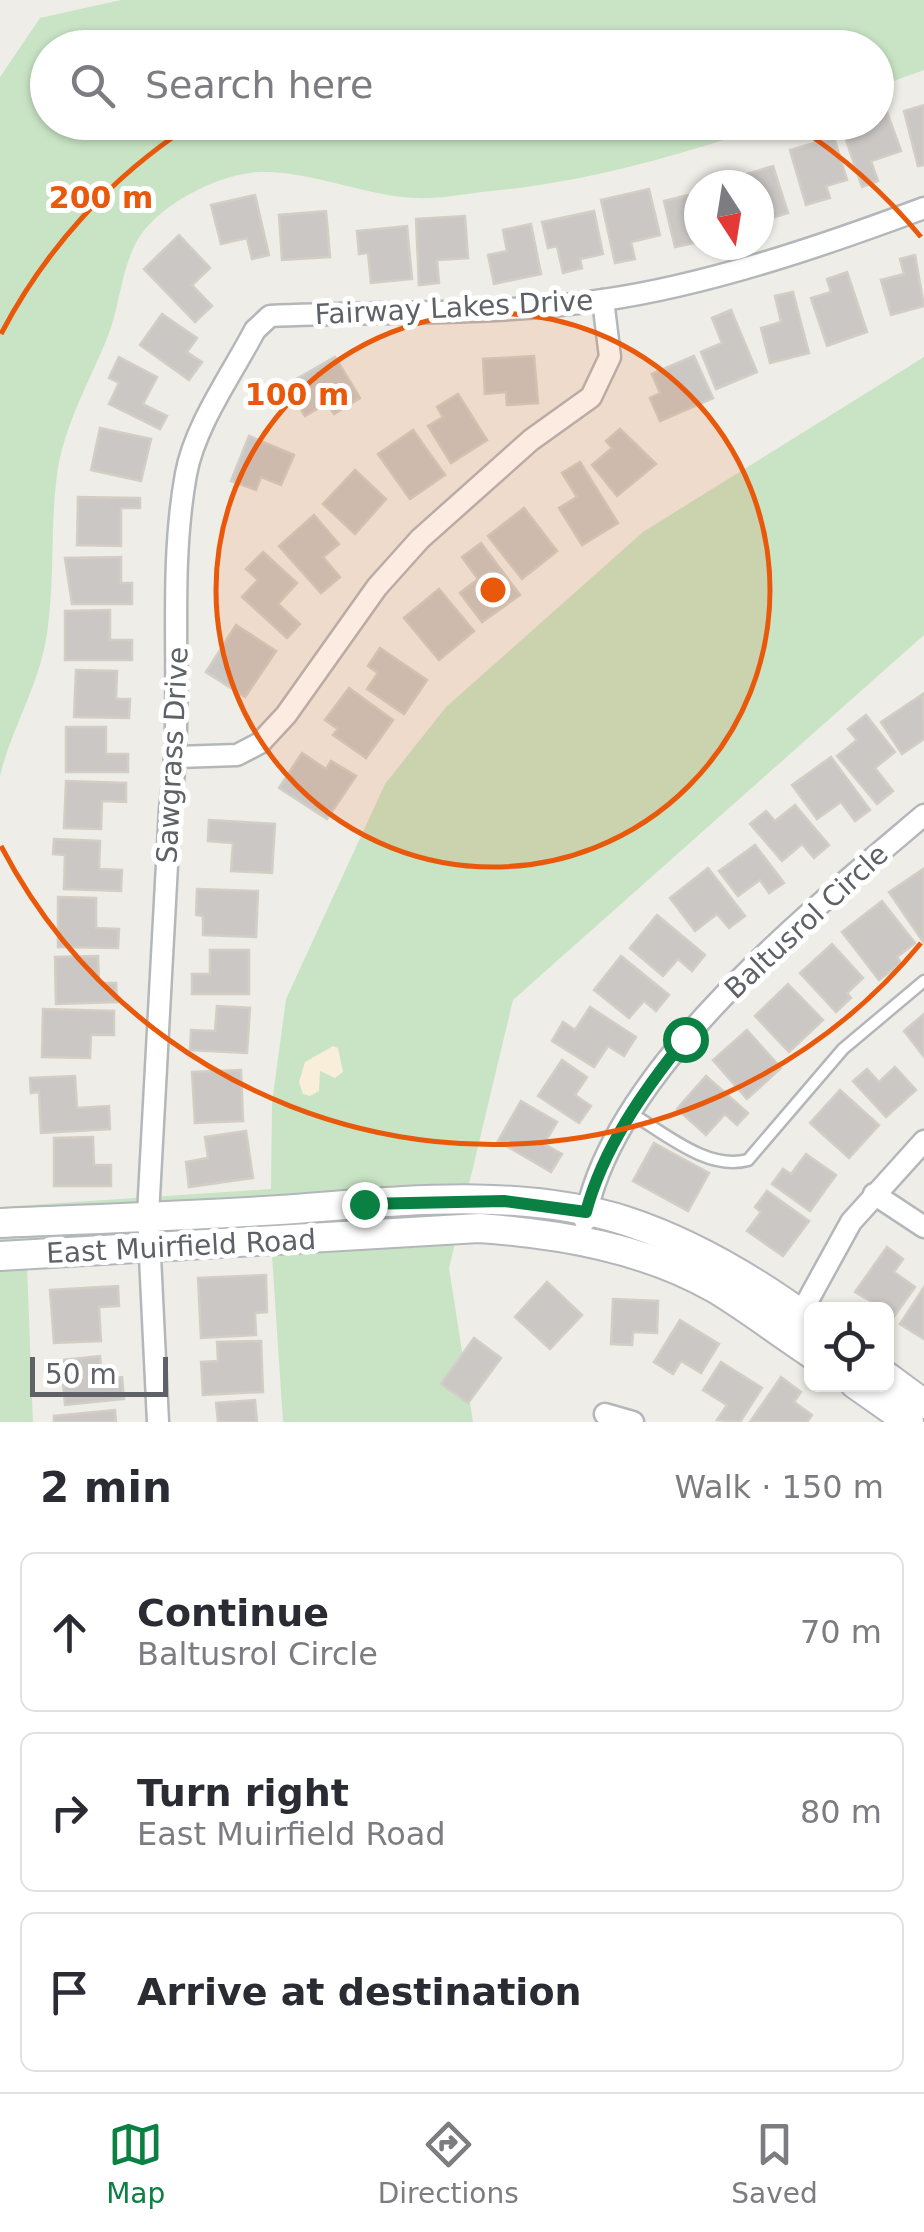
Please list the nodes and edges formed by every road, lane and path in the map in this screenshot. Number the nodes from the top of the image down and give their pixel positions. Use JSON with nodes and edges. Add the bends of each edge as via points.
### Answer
{"nodes":[{"id":1,"x":924,"y":208,"type":"edge"},
{"id":2,"x":603,"y":300,"type":"junction"},
{"id":3,"x":270,"y":316,"type":"joint"},
{"id":4,"x":177,"y":756,"type":"junction"},
{"id":5,"x":924,"y":815,"type":"edge"},
{"id":6,"x":924,"y":981,"type":"edge"},
{"id":7,"x":632,"y":1114,"type":"junction"},
{"id":8,"x":924,"y":1141,"type":"edge"},
{"id":9,"x":874,"y":1194,"type":"junction"},
{"id":10,"x":586,"y":1212,"type":"junction"},
{"id":11,"x":148,"y":1216,"type":"junction"},
{"id":12,"x":0,"y":1223,"type":"edge"},
{"id":13,"x":924,"y":1226,"type":"edge"},
{"id":14,"x":582,"y":1241,"type":"junction"},
{"id":15,"x":150,"y":1250,"type":"junction"},
{"id":16,"x":0,"y":1256,"type":"edge"},
{"id":17,"x":800,"y":1324,"type":"edge"},
{"id":18,"x":894,"y":1383,"type":"edge"},
{"id":19,"x":867,"y":1392,"type":"edge"},
{"id":20,"x":924,"y":1407,"type":"edge"},
{"id":21,"x":605,"y":1414,"type":"dead end"},
{"id":22,"x":158,"y":1422,"type":"edge"},
{"id":23,"x":633,"y":1422,"type":"edge"},
{"id":24,"x":913,"y":1422,"type":"edge"}],
"edges":[{"from":1,"to":2,"type":"street","name":"Fairway Lakes Drive","via":[[731,270]]},
{"from":2,"to":3,"type":"street","name":"Fairway Lakes Drive","via":[[458,312]]},
{"from":2,"to":4,"type":"street","via":[[610,356],[591,397],[530,440],[420,539],[260,744],[237,755]]},
{"from":3,"to":4,"type":"street","name":"Sawgrass Drive","via":[[255,330],[186,472],[178,544]]},
{"from":4,"to":11,"type":"street","name":"Sawgrass Drive"},
{"from":5,"to":7,"type":"street","name":"Baltusrol Circle","via":[[744,976],[685,1039]]},
{"from":6,"to":7,"type":"lane","via":[[843,1049],[748,1160],[713,1160]]},
{"from":7,"to":10,"type":"street","name":"Baltusrol Circle","via":[[594,1183]]},
{"from":8,"to":9,"type":"street"},
{"from":9,"to":13,"type":"street"},
{"from":9,"to":17,"type":"street","via":[[851,1222]]},
{"from":10,"to":11,"type":"street","name":"East Muirfield Road","via":[[442,1200]]},
{"from":10,"to":14,"type":"street","name":"Baltusrol Circle"},
{"from":10,"to":17,"type":"street","name":"East Muirfield Road","via":[[712,1258]]},
{"from":11,"to":12,"type":"street","name":"East Muirfield Road"},
{"from":11,"to":15,"type":"street","name":"Sawgrass Drive"},
{"from":14,"to":15,"type":"street","name":"East Muirfield Road","via":[[479,1228]]},
{"from":14,"to":17,"type":"street","name":"East Muirfield Road","via":[[636,1255]]},
{"from":15,"to":16,"type":"street","name":"East Muirfield Road"},
{"from":15,"to":22,"type":"street","name":"Sawgrass Drive"},
{"from":18,"to":20,"type":"street"},
{"from":19,"to":24,"type":"street"},
{"from":20,"to":24,"type":"street"},
{"from":21,"to":23,"type":"street"}]}
